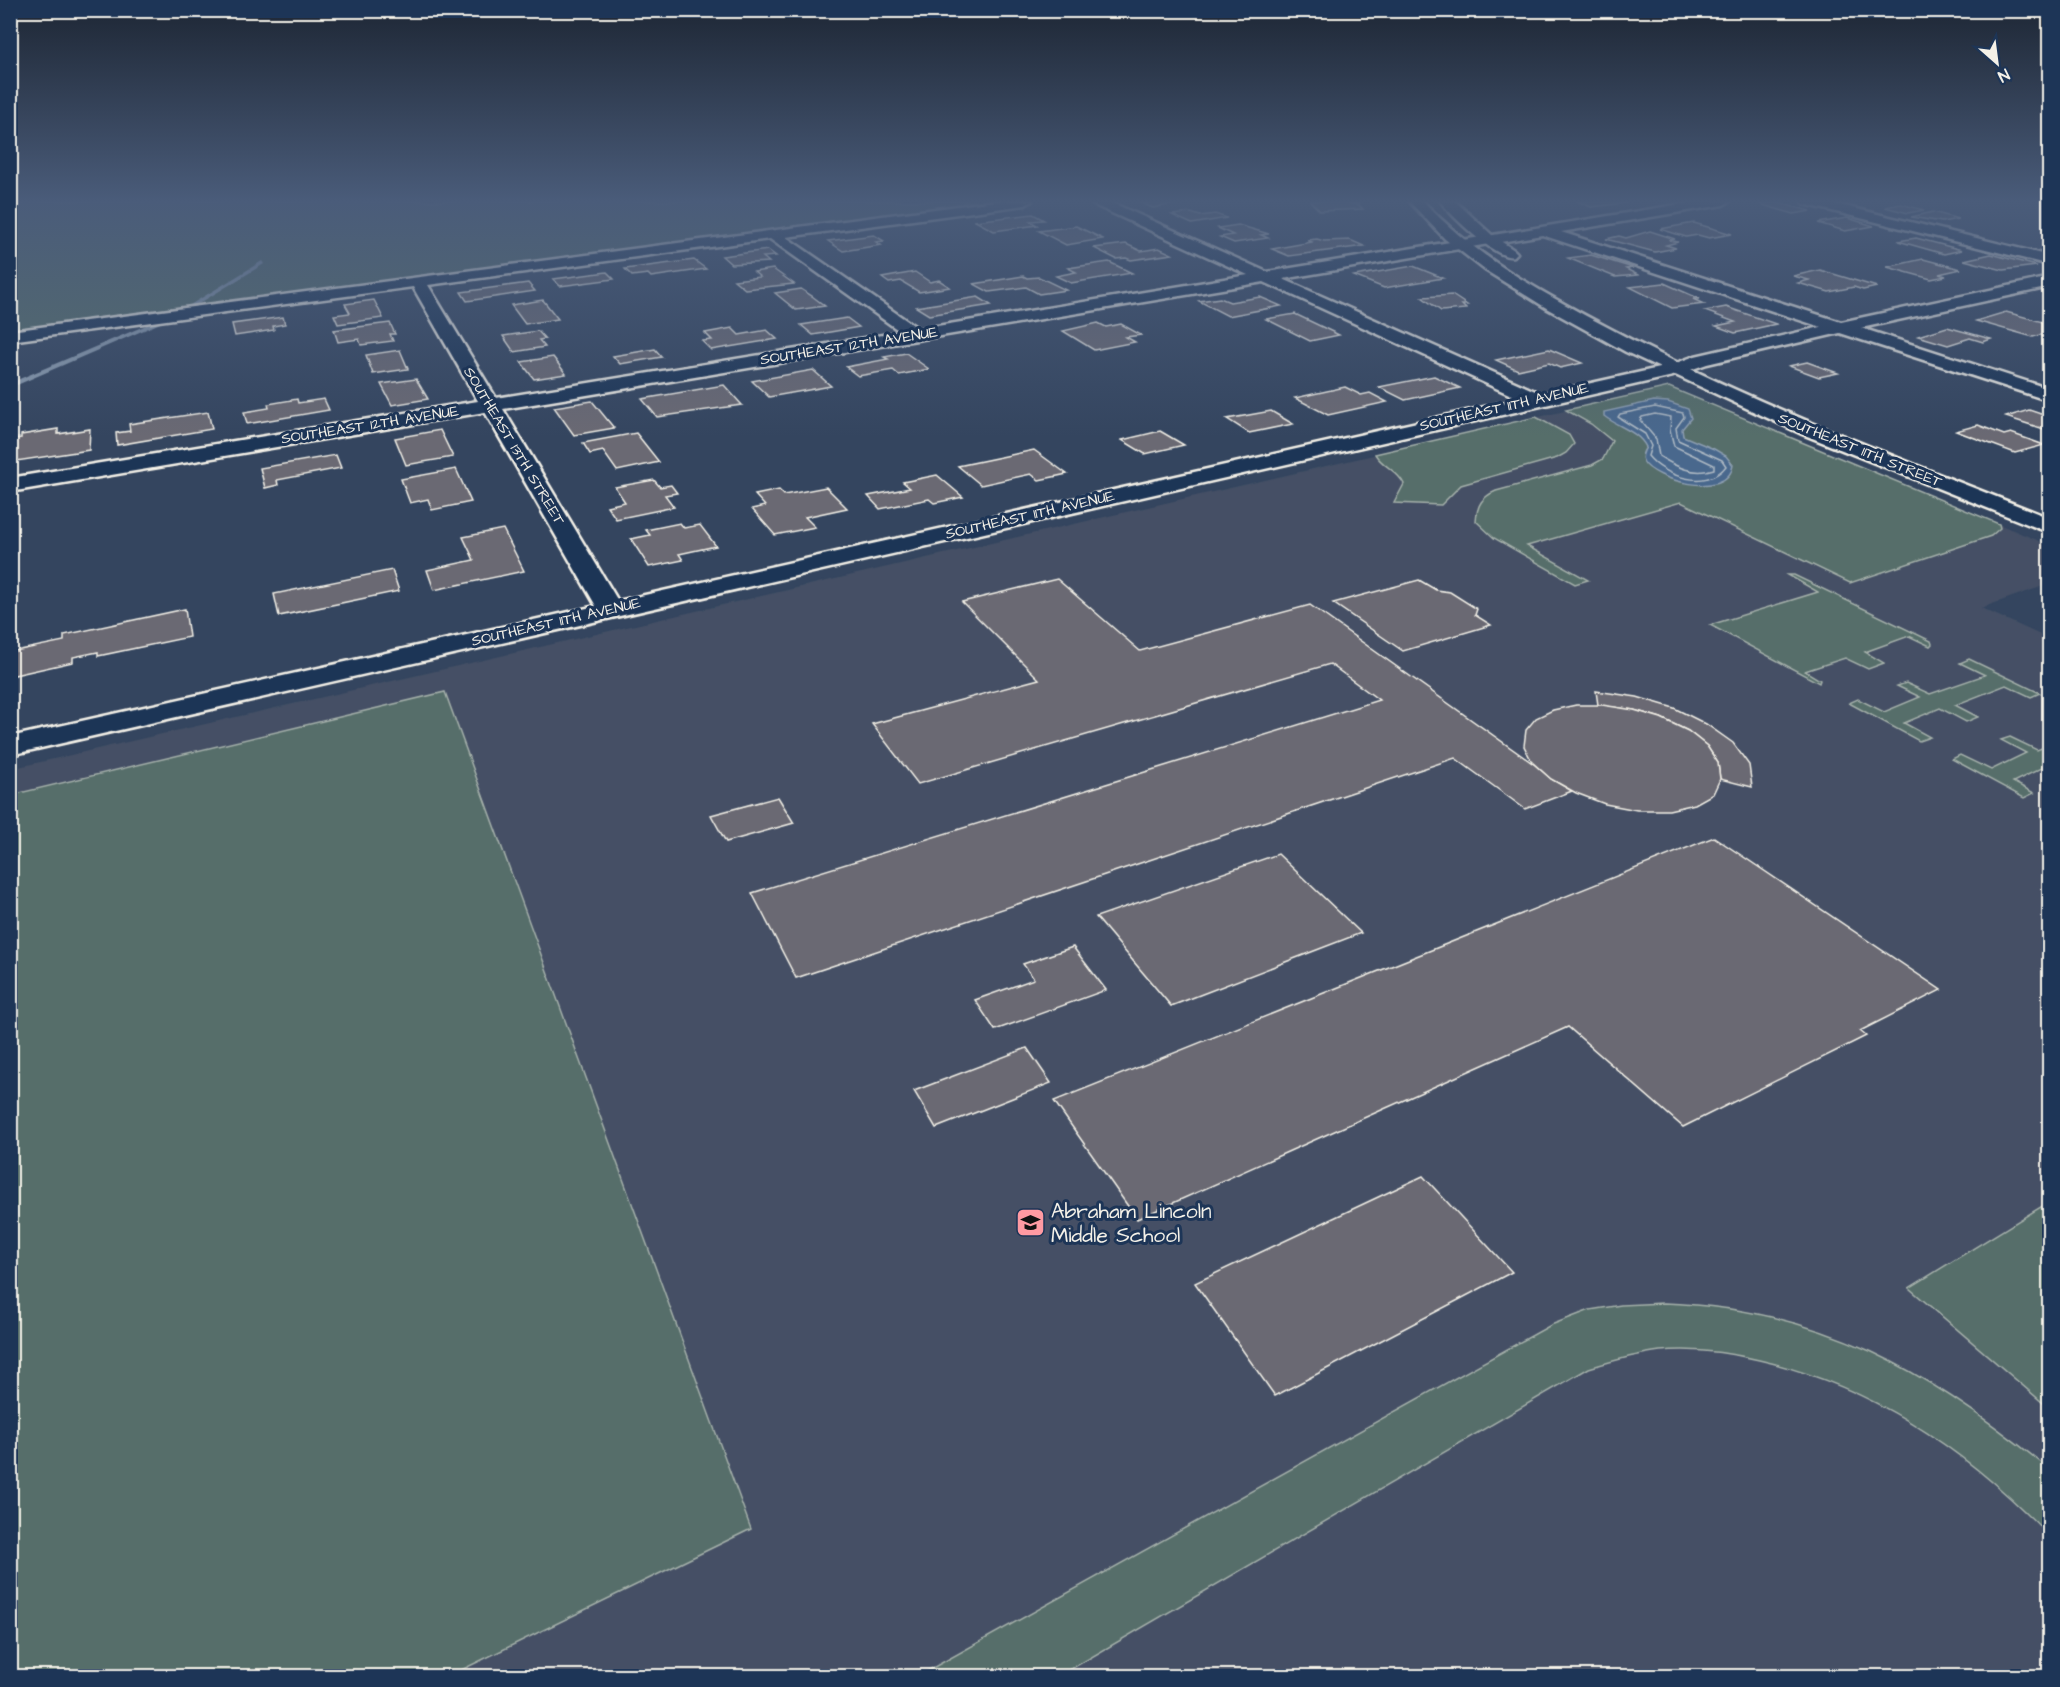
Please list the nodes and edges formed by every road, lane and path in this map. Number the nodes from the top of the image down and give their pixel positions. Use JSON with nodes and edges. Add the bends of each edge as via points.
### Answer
{"nodes":[{"id":1,"x":435,"y":280,"type":"edge"},
{"id":2,"x":837,"y":280,"type":"edge"},
{"id":3,"x":1239,"y":280,"type":"edge"},
{"id":4,"x":1276,"y":280,"type":"edge"},
{"id":5,"x":1512,"y":280,"type":"edge"},
{"id":6,"x":1690,"y":280,"type":"edge"},
{"id":7,"x":418,"y":282,"type":"junction"},
{"id":8,"x":2049,"y":282,"type":"edge"},
{"id":9,"x":1837,"y":328,"type":"junction"},
{"id":10,"x":10,"y":336,"type":"edge"},
{"id":11,"x":916,"y":336,"type":"junction"},
{"id":12,"x":1685,"y":360,"type":"junction"},
{"id":13,"x":1736,"y":375,"type":"dead end"},
{"id":14,"x":2049,"y":395,"type":"edge"},
{"id":15,"x":1537,"y":399,"type":"junction"},
{"id":16,"x":489,"y":406,"type":"junction"},
{"id":17,"x":10,"y":484,"type":"edge"},
{"id":18,"x":2049,"y":525,"type":"edge"},
{"id":19,"x":611,"y":610,"type":"junction"},
{"id":20,"x":10,"y":746,"type":"edge"}],
"edges":[{"from":1,"to":7,"type":"main road"},
{"from":2,"to":11,"type":"main road"},
{"from":3,"to":11,"type":"main road","name":"SOUTHEAST 12TH AVENUE"},
{"from":4,"to":15,"type":"main road"},
{"from":5,"to":12,"type":"main road","via":[[1540,298]]},
{"from":6,"to":9,"type":"main road"},
{"from":7,"to":10,"type":"main road"},
{"from":7,"to":16,"type":"main road","name":"SOUTHEAST 13TH STREET"},
{"from":8,"to":9,"type":"main road","name":"SOUTHEAST 11TH AVENUE"},
{"from":9,"to":12,"type":"main road","name":"SOUTHEAST 11TH AVENUE"},
{"from":9,"to":14,"type":"main road"},
{"from":11,"to":16,"type":"main road","name":"SOUTHEAST 12TH AVENUE"},
{"from":12,"to":13,"type":"main road"},
{"from":12,"to":15,"type":"main road","name":"SOUTHEAST 11TH AVENUE"},
{"from":12,"to":18,"type":"main road","name":"SOUTHEAST 11TH STREET","via":[[1802,426]]},
{"from":15,"to":19,"type":"main road","name":"SOUTHEAST 11TH AVENUE"},
{"from":16,"to":17,"type":"main road","name":"SOUTHEAST 12TH AVENUE"},
{"from":16,"to":19,"type":"main road","name":"SOUTHEAST 13TH STREET"},
{"from":19,"to":20,"type":"main road","name":"SOUTHEAST 11TH AVENUE"}]}
